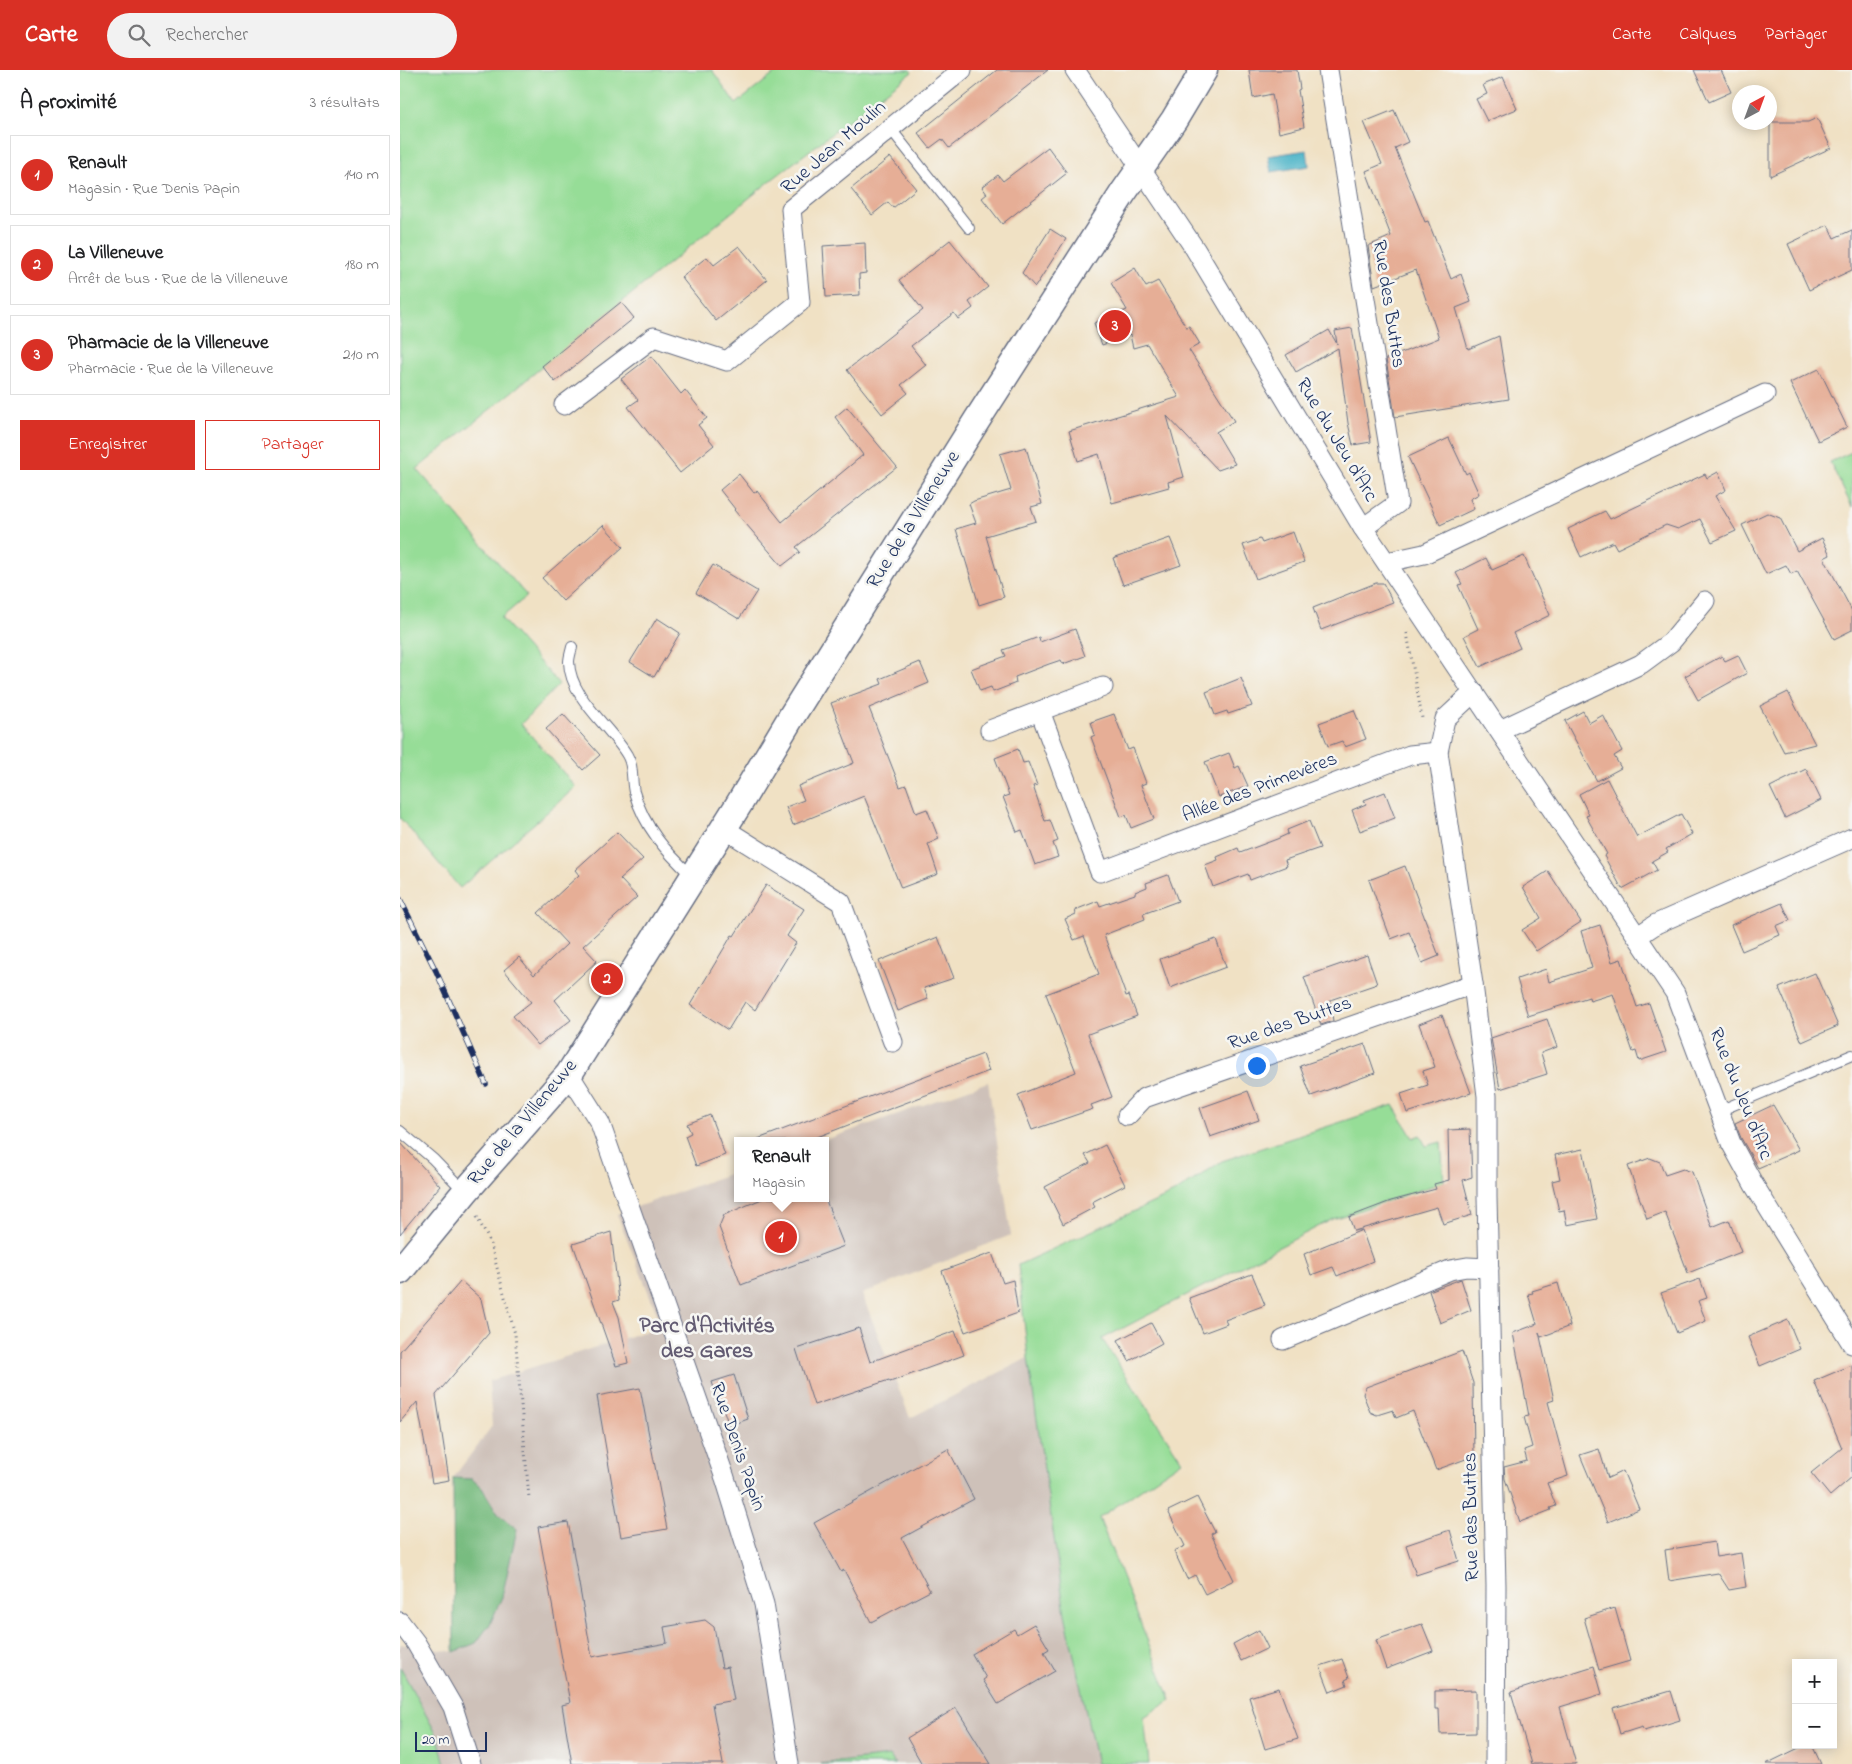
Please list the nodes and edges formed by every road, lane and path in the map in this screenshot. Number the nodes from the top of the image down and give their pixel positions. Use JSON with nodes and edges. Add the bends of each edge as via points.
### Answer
{"nodes":[{"id":1,"x":962,"y":70,"type":"edge"},
{"id":2,"x":1204,"y":70,"type":"edge"},
{"id":3,"x":1328,"y":70,"type":"edge"},
{"id":4,"x":1079,"y":72,"type":"edge"},
{"id":5,"x":890,"y":128,"type":"junction"},
{"id":6,"x":1141,"y":169,"type":"junction"},
{"id":7,"x":969,"y":228,"type":"dead end"},
{"id":8,"x":1765,"y":394,"type":"dead end"},
{"id":9,"x":564,"y":404,"type":"dead end"},
{"id":10,"x":1363,"y":528,"type":"junction"},
{"id":11,"x":1387,"y":562,"type":"junction"},
{"id":12,"x":1705,"y":601,"type":"dead end"},
{"id":13,"x":1406,"y":628,"type":"dead end"},
{"id":14,"x":572,"y":647,"type":"dead end"},
{"id":15,"x":1104,"y":687,"type":"dead end"},
{"id":16,"x":1474,"y":692,"type":"junction"},
{"id":17,"x":1040,"y":711,"type":"junction"},
{"id":18,"x":990,"y":730,"type":"dead end"},
{"id":19,"x":1500,"y":730,"type":"junction"},
{"id":20,"x":1433,"y":753,"type":"junction"},
{"id":21,"x":723,"y":828,"type":"junction"},
{"id":22,"x":1852,"y":838,"type":"edge"},
{"id":23,"x":692,"y":876,"type":"junction"},
{"id":24,"x":1638,"y":936,"type":"junction"},
{"id":25,"x":1473,"y":984,"type":"junction"},
{"id":26,"x":893,"y":1042,"type":"dead end"},
{"id":27,"x":1852,"y":1055,"type":"edge"},
{"id":28,"x":569,"y":1074,"type":"junction"},
{"id":29,"x":1719,"y":1111,"type":"junction"},
{"id":30,"x":1127,"y":1116,"type":"dead end"},
{"id":31,"x":400,"y":1131,"type":"edge"},
{"id":32,"x":465,"y":1192,"type":"junction"},
{"id":33,"x":1489,"y":1268,"type":"junction"},
{"id":34,"x":400,"y":1271,"type":"edge"},
{"id":35,"x":1283,"y":1340,"type":"dead end"},
{"id":36,"x":1852,"y":1344,"type":"edge"},
{"id":37,"x":529,"y":1498,"type":"dead end"},
{"id":38,"x":400,"y":1622,"type":"edge"},
{"id":39,"x":471,"y":1764,"type":"edge"},
{"id":40,"x":790,"y":1764,"type":"edge"},
{"id":41,"x":1495,"y":1764,"type":"edge"}],
"edges":[{"from":1,"to":5,"type":"street","name":"Rue Jean Moulin"},
{"from":2,"to":6,"type":"main road","name":"Rue de la Villeneuve"},
{"from":3,"to":10,"type":"street","name":"Rue des Buttes","via":[[1398,504]]},
{"from":4,"to":6,"type":"street","name":"Rue du Jeu d'Arc"},
{"from":5,"to":7,"type":"lane"},
{"from":5,"to":9,"type":"street","name":"Rue Jean Moulin","via":[[792,209],[800,302],[727,361],[654,337]]},
{"from":6,"to":10,"type":"street","name":"Rue du Jeu d'Arc","via":[[1195,249]]},
{"from":6,"to":21,"type":"main road","name":"Rue de la Villeneuve","via":[[977,420]]},
{"from":8,"to":11,"type":"street","via":[[1424,554]]},
{"from":10,"to":11,"type":"street","name":"Rue du Jeu d'Arc"},
{"from":11,"to":16,"type":"street","name":"Rue du Jeu d'Arc"},
{"from":12,"to":19,"type":"street","via":[[1671,642],[1641,664]]},
{"from":13,"to":20,"type":"path"},
{"from":14,"to":23,"type":"lane","via":[[569,660],[571,676],[589,707],[628,757],[643,817],[659,842]]},
{"from":15,"to":17,"type":"street"},
{"from":16,"to":19,"type":"street","name":"Rue du Jeu d'Arc"},
{"from":16,"to":20,"type":"street","name":"Rue des Buttes","via":[[1445,719]]},
{"from":17,"to":18,"type":"street"},
{"from":17,"to":20,"type":"street","name":"Allée des Primevères","via":[[1100,872],[1410,755]]},
{"from":19,"to":24,"type":"street","name":"Rue du Jeu d'Arc"},
{"from":20,"to":25,"type":"street","name":"Rue des Buttes"},
{"from":21,"to":23,"type":"main road","name":"Rue de la Villeneuve"},
{"from":21,"to":26,"type":"street","via":[[841,902]]},
{"from":22,"to":24,"type":"street","via":[[1656,924]]},
{"from":23,"to":28,"type":"main road","name":"Rue de la Villeneuve"},
{"from":24,"to":29,"type":"street","name":"Rue du Jeu d'Arc","via":[[1676,993]]},
{"from":25,"to":30,"type":"street","name":"Rue des Buttes","via":[[1144,1098]]},
{"from":25,"to":33,"type":"street","name":"Rue des Buttes","via":[[1487,1096]]},
{"from":27,"to":29,"type":"lane"},
{"from":28,"to":32,"type":"main road","name":"Rue de la Villeneuve"},
{"from":28,"to":40,"type":"street","name":"Rue Denis Papin","via":[[600,1123],[725,1478],[764,1604]]},
{"from":29,"to":36,"type":"street","name":"Rue du Jeu d'Arc","via":[[1731,1143],[1754,1185]]},
{"from":31,"to":32,"type":"lane","name":"Rue de la Villeneuve"},
{"from":32,"to":34,"type":"main road","name":"Rue de la Villeneuve"},
{"from":32,"to":37,"type":"path","via":[[490,1242],[515,1334]]},
{"from":33,"to":35,"type":"street","via":[[1450,1270]]},
{"from":33,"to":41,"type":"street","name":"Rue des Buttes","via":[[1496,1586]]},
{"from":38,"to":39,"type":"street","via":[[453,1707]]}]}
